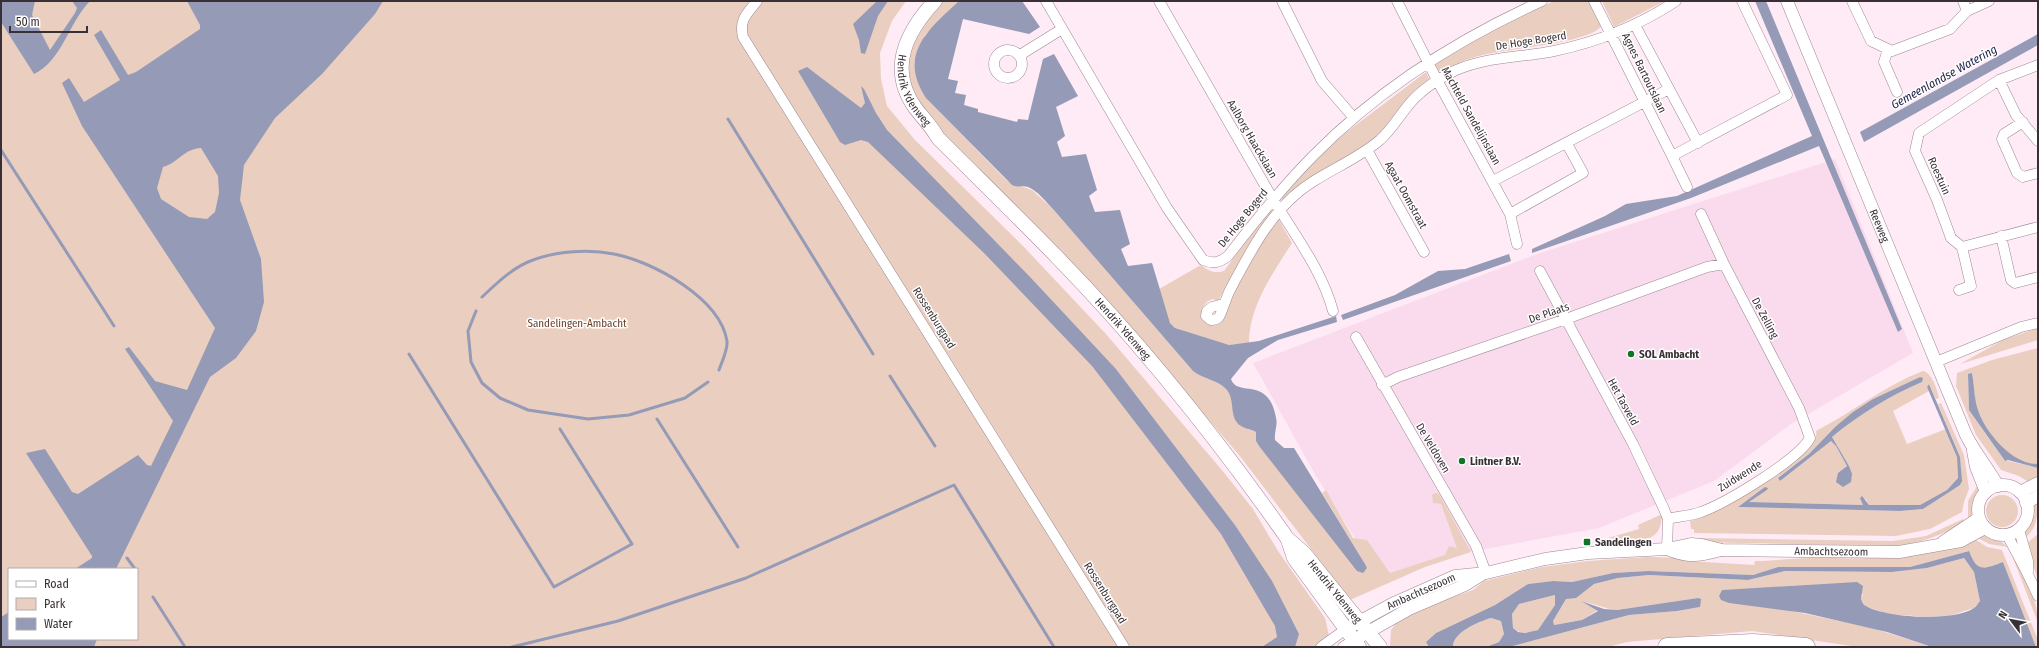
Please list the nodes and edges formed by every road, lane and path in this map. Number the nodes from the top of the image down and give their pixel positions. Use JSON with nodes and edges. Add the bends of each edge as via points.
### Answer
{"nodes":[{"id":1,"x":757,"y":1,"type":"edge"},
{"id":2,"x":926,"y":1,"type":"edge"},
{"id":3,"x":936,"y":1,"type":"edge"},
{"id":4,"x":1046,"y":1,"type":"edge"},
{"id":5,"x":1159,"y":1,"type":"edge"},
{"id":6,"x":1282,"y":1,"type":"edge"},
{"id":7,"x":1397,"y":1,"type":"edge"},
{"id":8,"x":1542,"y":1,"type":"edge"},
{"id":9,"x":1594,"y":1,"type":"edge"},
{"id":10,"x":1676,"y":1,"type":"edge"},
{"id":11,"x":1742,"y":1,"type":"edge"},
{"id":12,"x":1787,"y":1,"type":"edge"},
{"id":13,"x":1852,"y":1,"type":"edge"},
{"id":14,"x":1963,"y":1,"type":"edge"},
{"id":15,"x":1989,"y":1,"type":"edge"},
{"id":16,"x":1968,"y":11,"type":"junction"},
{"id":17,"x":1635,"y":25,"type":"junction"},
{"id":18,"x":1062,"y":29,"type":"junction"},
{"id":19,"x":1612,"y":34,"type":"junction"},
{"id":20,"x":1888,"y":49,"type":"junction"},
{"id":21,"x":1020,"y":55,"type":"dead end"},
{"id":22,"x":1429,"y":61,"type":"junction"},
{"id":23,"x":2038,"y":65,"type":"edge"},
{"id":24,"x":1437,"y":80,"type":"junction"},
{"id":25,"x":1999,"y":80,"type":"junction"},
{"id":26,"x":1669,"y":89,"type":"junction"},
{"id":27,"x":1897,"y":92,"type":"dead end"},
{"id":28,"x":1644,"y":102,"type":"junction"},
{"id":29,"x":1354,"y":118,"type":"junction"},
{"id":30,"x":2023,"y":122,"type":"junction"},
{"id":31,"x":938,"y":138,"type":"junction"},
{"id":32,"x":2038,"y":141,"type":"edge"},
{"id":33,"x":1698,"y":143,"type":"junction"},
{"id":34,"x":1567,"y":144,"type":"junction"},
{"id":35,"x":1367,"y":150,"type":"junction"},
{"id":36,"x":1672,"y":156,"type":"junction"},
{"id":37,"x":2038,"y":174,"type":"edge"},
{"id":38,"x":1493,"y":181,"type":"junction"},
{"id":39,"x":1687,"y":187,"type":"dead end"},
{"id":40,"x":1273,"y":200,"type":"junction"},
{"id":41,"x":1280,"y":209,"type":"junction"},
{"id":42,"x":1510,"y":214,"type":"junction"},
{"id":43,"x":1702,"y":214,"type":"dead end"},
{"id":44,"x":2038,"y":227,"type":"edge"},
{"id":45,"x":2001,"y":236,"type":"junction"},
{"id":46,"x":1517,"y":244,"type":"dead end"},
{"id":47,"x":1962,"y":246,"type":"junction"},
{"id":48,"x":1424,"y":252,"type":"dead end"},
{"id":49,"x":1724,"y":264,"type":"junction"},
{"id":50,"x":1540,"y":271,"type":"dead end"},
{"id":51,"x":2038,"y":277,"type":"edge"},
{"id":52,"x":1959,"y":290,"type":"dead end"},
{"id":53,"x":1223,"y":304,"type":"dead end"},
{"id":54,"x":1333,"y":311,"type":"dead end"},
{"id":55,"x":1566,"y":320,"type":"junction"},
{"id":56,"x":2038,"y":323,"type":"edge"},
{"id":57,"x":1356,"y":337,"type":"dead end"},
{"id":58,"x":1936,"y":362,"type":"junction"},
{"id":59,"x":1382,"y":386,"type":"junction"},
{"id":60,"x":1809,"y":432,"type":"joint"},
{"id":61,"x":1973,"y":449,"type":"junction"},
{"id":62,"x":2038,"y":483,"type":"edge"},
{"id":63,"x":1998,"y":486,"type":"junction"},
{"id":64,"x":1986,"y":492,"type":"junction"},
{"id":65,"x":2038,"y":496,"type":"edge"},
{"id":66,"x":2023,"y":498,"type":"junction"},
{"id":67,"x":1668,"y":519,"type":"junction"},
{"id":68,"x":1982,"y":523,"type":"junction"},
{"id":69,"x":2019,"y":530,"type":"junction"},
{"id":70,"x":2007,"y":535,"type":"junction"},
{"id":71,"x":1287,"y":538,"type":"junction"},
{"id":72,"x":1667,"y":550,"type":"junction"},
{"id":73,"x":2028,"y":572,"type":"junction"},
{"id":74,"x":1486,"y":573,"type":"junction"},
{"id":75,"x":2038,"y":596,"type":"edge"},
{"id":76,"x":1364,"y":627,"type":"junction"},
{"id":77,"x":1350,"y":641,"type":"edge"},
{"id":78,"x":1124,"y":647,"type":"edge"},
{"id":79,"x":1321,"y":647,"type":"edge"},
{"id":80,"x":1380,"y":647,"type":"edge"},
{"id":81,"x":1667,"y":647,"type":"edge"},
{"id":82,"x":1806,"y":647,"type":"edge"}],
"edges":[{"from":1,"to":78,"type":"street","name":"Rossenburgpad","via":[[744,18],[741,27],[743,37]]},
{"from":2,"to":31,"type":"main road","name":"Hendrik Ydenweg","via":[[906,24],[900,36],[894,59],[894,73],[903,102],[910,114],[929,134]]},
{"from":3,"to":31,"type":"main road","name":"Hendrik Ydenweg","via":[[908,36],[901,68],[907,93]]},
{"from":4,"to":18,"type":"street","name":"De Hoge Bogerd"},
{"from":5,"to":40,"type":"street","name":"Aalborg Haackslaan"},
{"from":6,"to":29,"type":"street","via":[[1322,81]]},
{"from":7,"to":22,"type":"street","name":"Machteld Sandelijnslaan"},
{"from":8,"to":22,"type":"street","name":"De Hoge Bogerd"},
{"from":9,"to":19,"type":"street","name":"Agnes Bartoutslaan"},
{"from":10,"to":17,"type":"street","name":"De Hoge Bogerd"},
{"from":11,"to":33,"type":"street","via":[[1787,95]]},
{"from":12,"to":58,"type":"street","name":"Reeweg"},
{"from":13,"to":20,"type":"street","via":[[1870,41]]},
{"from":14,"to":16,"type":"street"},
{"from":15,"to":16,"type":"street"},
{"from":16,"to":20,"type":"street","via":[[1950,29],[1892,51]]},
{"from":17,"to":19,"type":"street","name":"De Hoge Bogerd"},
{"from":17,"to":26,"type":"street","name":"Agnes Bartoutslaan"},
{"from":18,"to":21,"type":"street"},
{"from":18,"to":40,"type":"street","name":"De Hoge Bogerd","via":[[1167,208],[1203,260],[1219,263],[1228,256]]},
{"from":19,"to":24,"type":"street","name":"De Hoge Bogerd","via":[[1554,51],[1478,62]]},
{"from":19,"to":28,"type":"street","name":"Agnes Bartoutslaan"},
{"from":20,"to":27,"type":"street","via":[[1884,62]]},
{"from":22,"to":24,"type":"street","name":"Machteld Sandelijnslaan"},
{"from":22,"to":29,"type":"street","name":"De Hoge Bogerd"},
{"from":23,"to":25,"type":"street","name":"Roestuin"},
{"from":24,"to":35,"type":"street","name":"De Hoge Bogerd","via":[[1421,92],[1381,139]]},
{"from":24,"to":38,"type":"street","name":"Machteld Sandelijnslaan"},
{"from":25,"to":30,"type":"street","via":[[2016,115]]},
{"from":25,"to":47,"type":"street","name":"Roestuin","via":[[1919,133],[1915,151],[1951,238]]},
{"from":26,"to":28,"type":"street"},
{"from":26,"to":33,"type":"street","name":"Agnes Bartoutslaan"},
{"from":28,"to":34,"type":"street"},
{"from":28,"to":36,"type":"street","name":"Agnes Bartoutslaan"},
{"from":29,"to":40,"type":"street","name":"De Hoge Bogerd","via":[[1314,154]]},
{"from":30,"to":32,"type":"street"},
{"from":30,"to":37,"type":"street","via":[[2004,134],[2002,139],[2017,174],[2023,178]]},
{"from":31,"to":71,"type":"main road","name":"Hendrik Ydenweg","via":[[1056,256],[1138,346],[1202,422]]},
{"from":33,"to":36,"type":"street"},
{"from":34,"to":38,"type":"street"},
{"from":34,"to":42,"type":"street","via":[[1583,173]]},
{"from":35,"to":41,"type":"street","name":"De Hoge Bogerd","via":[[1314,181]]},
{"from":35,"to":48,"type":"street","name":"Agaat Oomstraat"},
{"from":36,"to":39,"type":"street","name":"Agnes Bartoutslaan"},
{"from":38,"to":42,"type":"street","name":"Machteld Sandelijnslaan"},
{"from":40,"to":41,"type":"street","name":"Aalborg Haackslaan"},
{"from":41,"to":53,"type":"street","name":"De Hoge Bogerd","via":[[1252,249]]},
{"from":41,"to":54,"type":"street","name":"Aalborg Haackslaan","via":[[1328,291]]},
{"from":42,"to":46,"type":"street","name":"Machteld Sandelijnslaan"},
{"from":43,"to":49,"type":"street","name":"De Zelling"},
{"from":44,"to":45,"type":"street"},
{"from":45,"to":47,"type":"street"},
{"from":45,"to":51,"type":"street","via":[[2011,280],[2015,283]]},
{"from":47,"to":52,"type":"street","via":[[1971,286]]},
{"from":49,"to":55,"type":"street","name":"De Plaats","via":[[1707,267]]},
{"from":49,"to":60,"type":"street","name":"De Zelling"},
{"from":50,"to":55,"type":"street","name":"Het Tasveld"},
{"from":55,"to":59,"type":"street","name":"De Plaats","via":[[1398,377]]},
{"from":55,"to":67,"type":"street","name":"Het Tasveld","via":[[1633,444]]},
{"from":56,"to":58,"type":"street","via":[[2021,327]]},
{"from":57,"to":59,"type":"street","name":"De Veldoven"},
{"from":58,"to":61,"type":"street","name":"Reeweg"},
{"from":59,"to":74,"type":"street","name":"De Veldoven","via":[[1476,546]]},
{"from":60,"to":67,"type":"street","name":"Zuidwende","via":[[1810,438],[1806,444],[1754,483],[1705,511]]},
{"from":61,"to":63,"type":"street","name":"Reeweg"},
{"from":61,"to":64,"type":"street","name":"Reeweg","via":[[1976,467]]},
{"from":62,"to":66,"type":"street"},
{"from":63,"to":64,"type":"street"},
{"from":63,"to":66,"type":"street","via":[[2010,486]]},
{"from":64,"to":68,"type":"street","via":[[1978,504]]},
{"from":65,"to":66,"type":"street"},
{"from":66,"to":69,"type":"street","via":[[2027,517]]},
{"from":67,"to":72,"type":"street","name":"Het Tasveld"},
{"from":68,"to":70,"type":"street","via":[[1997,535]]},
{"from":68,"to":72,"type":"street","name":"Ambachtsezoom","via":[[1940,544],[1880,553],[1722,550],[1691,544]]},
{"from":69,"to":70,"type":"street"},
{"from":69,"to":73,"type":"street","via":[[2028,561]]},
{"from":70,"to":73,"type":"street"},
{"from":71,"to":76,"type":"main road","name":"Hendrik Ydenweg","via":[[1304,553]]},
{"from":71,"to":77,"type":"main road","name":"Hendrik Ydenweg","via":[[1294,558]]},
{"from":72,"to":74,"type":"street","name":"Ambachtsezoom","via":[[1588,553],[1545,559]]},
{"from":73,"to":75,"type":"street"},
{"from":74,"to":76,"type":"street","name":"Ambachtsezoom","via":[[1464,585]]},
{"from":76,"to":77,"type":"street","name":"Ambachtsezoom"},
{"from":76,"to":80,"type":"main road","name":"Hendrik Ydenweg"},
{"from":77,"to":79,"type":"street"},
{"from":81,"to":82,"type":"highway","via":[[1753,643]]}]}
